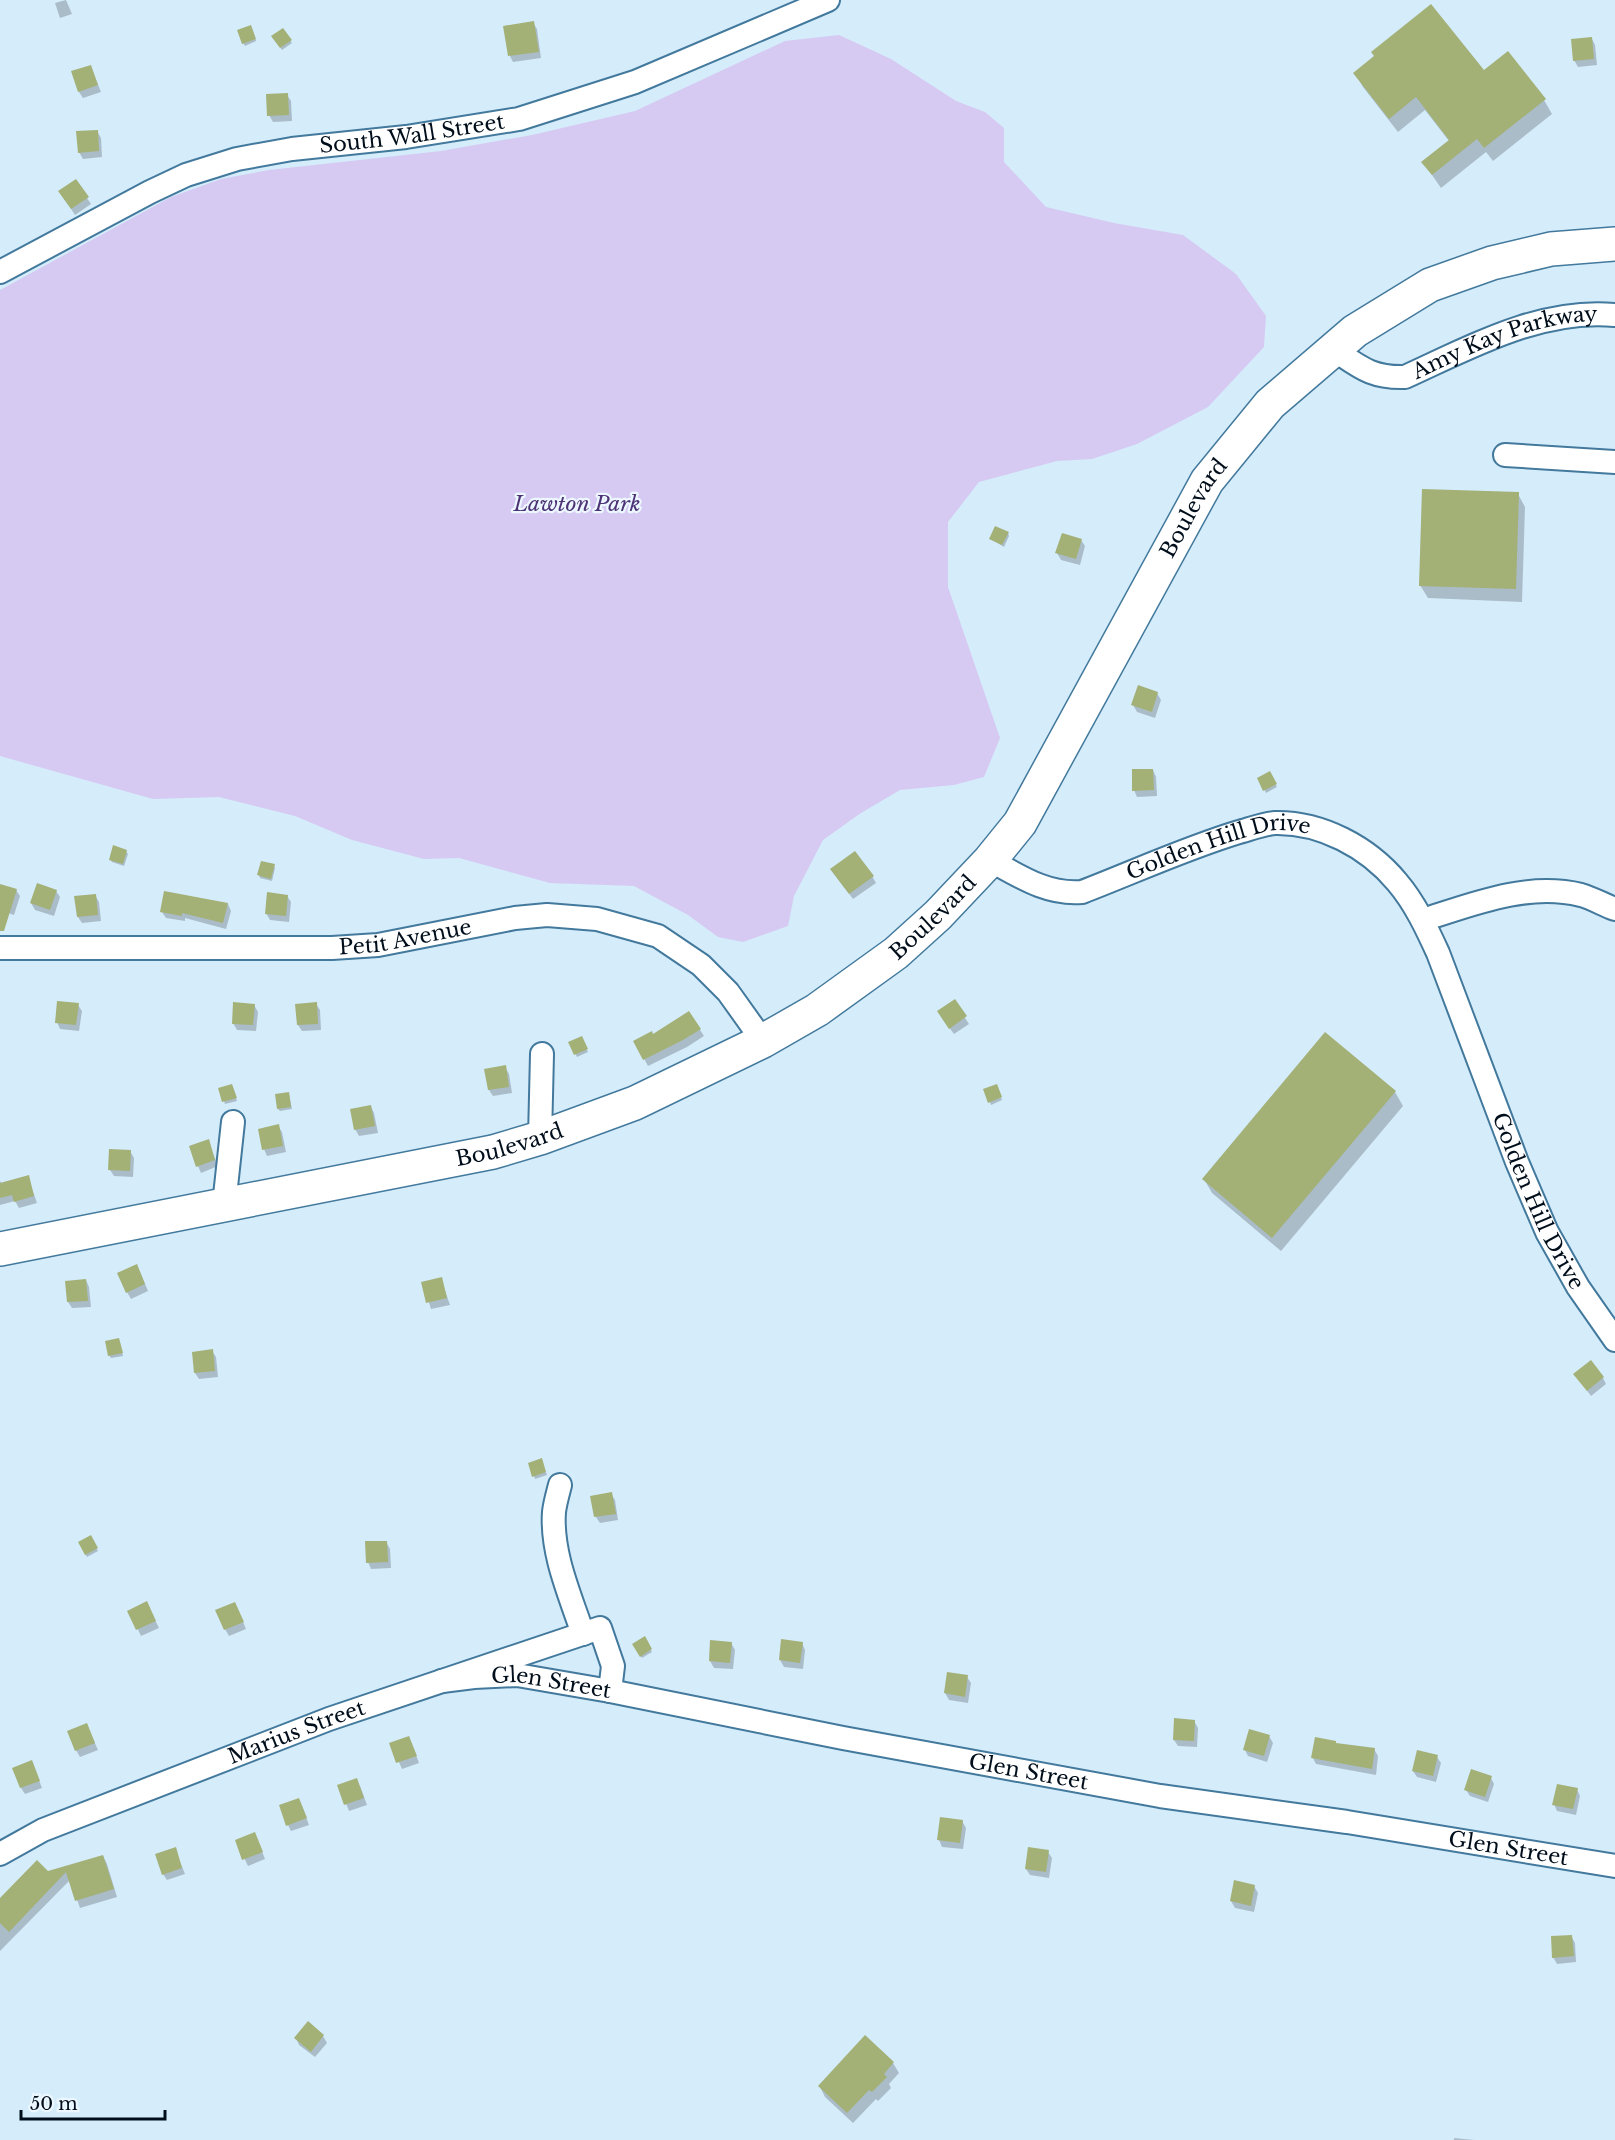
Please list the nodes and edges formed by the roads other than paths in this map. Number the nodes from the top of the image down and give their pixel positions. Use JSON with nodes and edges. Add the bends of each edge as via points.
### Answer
{"nodes":[{"id":1,"x":828,"y":0,"type":"edge"},
{"id":2,"x":1615,"y":244,"type":"edge"},
{"id":3,"x":0,"y":272,"type":"edge"},
{"id":4,"x":1615,"y":315,"type":"edge"},
{"id":5,"x":1333,"y":349,"type":"junction"},
{"id":6,"x":1505,"y":455,"type":"dead end"},
{"id":7,"x":1615,"y":462,"type":"edge"},
{"id":8,"x":990,"y":860,"type":"junction"},
{"id":9,"x":1615,"y":909,"type":"edge"},
{"id":10,"x":1422,"y":920,"type":"junction"},
{"id":11,"x":0,"y":948,"type":"edge"},
{"id":12,"x":763,"y":1041,"type":"junction"},
{"id":13,"x":543,"y":1054,"type":"dead end"},
{"id":14,"x":233,"y":1122,"type":"dead end"},
{"id":15,"x":540,"y":1138,"type":"junction"},
{"id":16,"x":224,"y":1205,"type":"junction"},
{"id":17,"x":0,"y":1249,"type":"edge"},
{"id":18,"x":1615,"y":1340,"type":"edge"},
{"id":19,"x":560,"y":1485,"type":"dead end"},
{"id":20,"x":591,"y":1631,"type":"junction"},
{"id":21,"x":442,"y":1682,"type":"junction"},
{"id":22,"x":610,"y":1691,"type":"junction"},
{"id":23,"x":0,"y":1854,"type":"edge"},
{"id":24,"x":1615,"y":1866,"type":"edge"}],
"edges":[{"from":1,"to":3,"type":"street","name":"South Wall Street","via":[[635,81],[519,119],[406,137],[292,149],[237,159],[186,175]]},
{"from":2,"to":5,"type":"main road","name":"Boulevard","via":[[1551,249],[1492,263],[1430,285]]},
{"from":4,"to":5,"type":"street","name":"Amy Kay Parkway","via":[[1570,316],[1511,329],[1405,377],[1366,371]]},
{"from":5,"to":8,"type":"main road","name":"Boulevard","via":[[1270,404],[1207,482],[1020,823]]},
{"from":6,"to":7,"type":"street"},
{"from":8,"to":10,"type":"street","name":"Golden Hill Drive","via":[[1043,888],[1082,892],[1217,839],[1273,823],[1309,826],[1356,847],[1376,861],[1397,882]]},
{"from":8,"to":12,"type":"main road","name":"Boulevard","via":[[896,953],[817,1010]]},
{"from":9,"to":10,"type":"street","via":[[1582,896],[1552,891],[1495,897]]},
{"from":10,"to":18,"type":"street","name":"Golden Hill Drive","via":[[1547,1232],[1578,1287]]},
{"from":11,"to":12,"type":"street","name":"Petit Avenue","via":[[332,948],[378,945],[515,918],[547,915],[597,919],[658,936],[701,965],[728,992]]},
{"from":12,"to":15,"type":"main road","name":"Boulevard","via":[[635,1103]]},
{"from":13,"to":15,"type":"street"},
{"from":14,"to":16,"type":"street"},
{"from":15,"to":16,"type":"main road","name":"Boulevard","via":[[493,1152]]},
{"from":16,"to":17,"type":"main road","name":"Boulevard"},
{"from":19,"to":20,"type":"street","via":[[554,1512],[559,1559]]},
{"from":20,"to":21,"type":"street","name":"Marius Street"},
{"from":20,"to":22,"type":"street","via":[[613,1666]]},
{"from":21,"to":22,"type":"street","name":"Glen Street","via":[[517,1675]]},
{"from":21,"to":23,"type":"street","name":"Marius Street","via":[[329,1719],[54,1826]]},
{"from":22,"to":24,"type":"street","name":"Glen Street","via":[[1160,1796]]}]}
